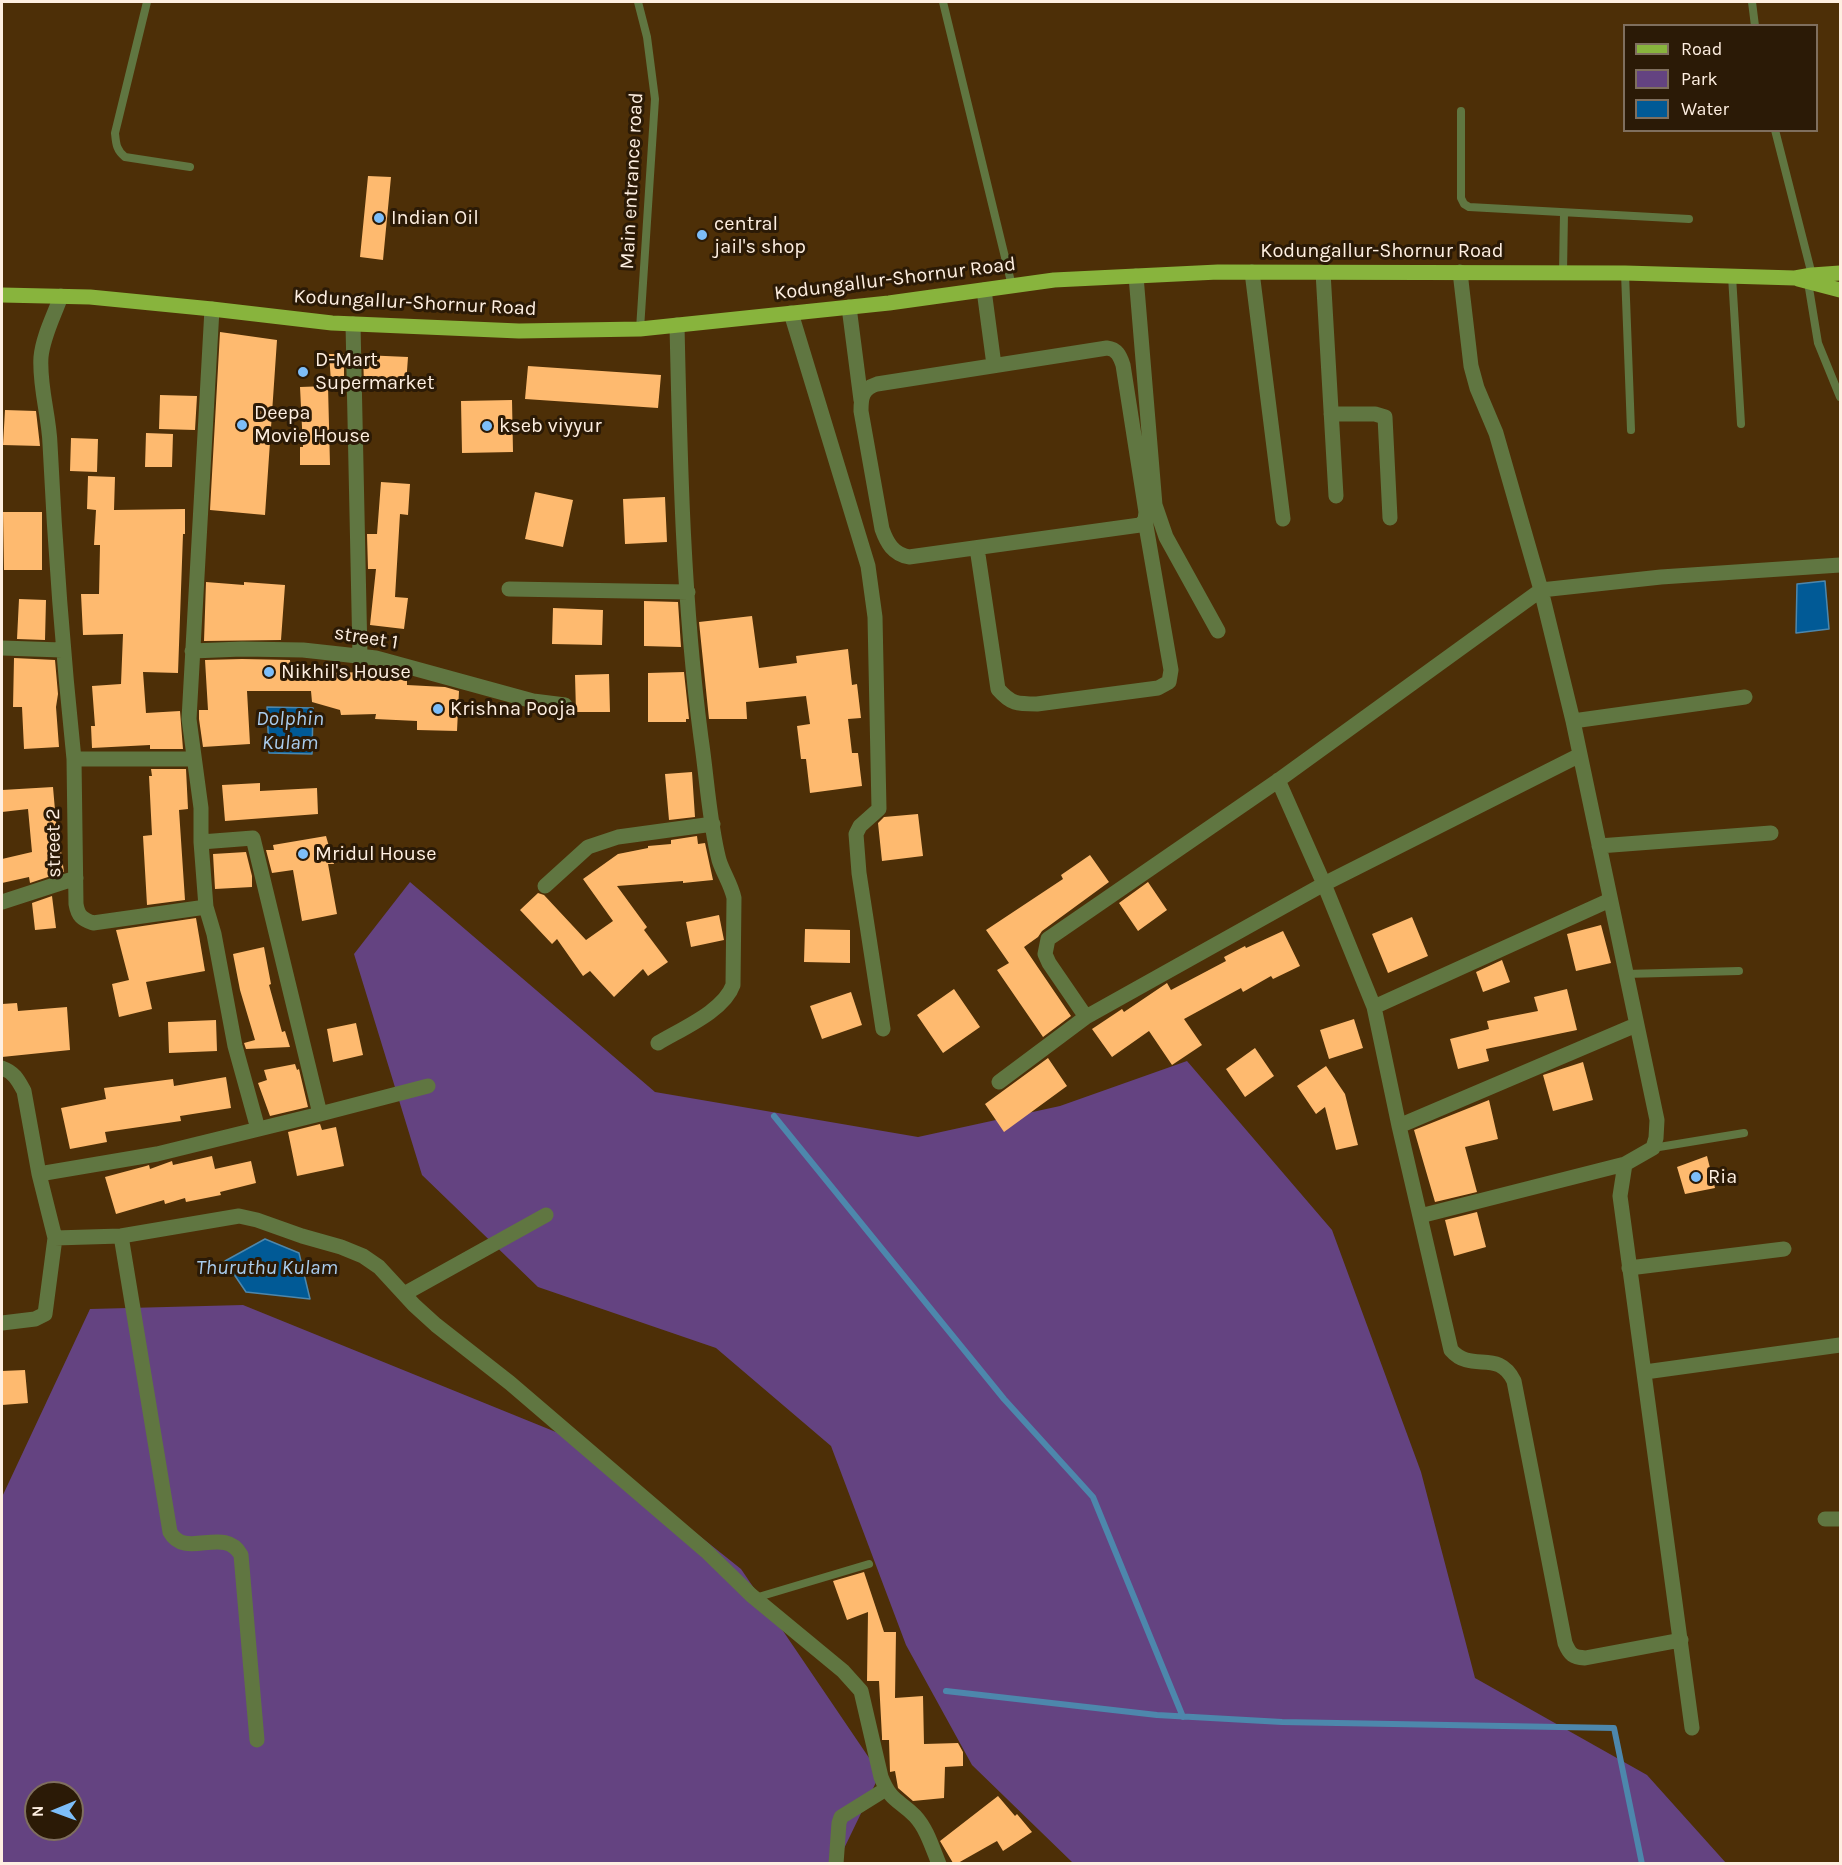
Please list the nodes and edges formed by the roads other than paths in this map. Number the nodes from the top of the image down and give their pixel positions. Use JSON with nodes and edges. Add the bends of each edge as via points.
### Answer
{"nodes":[{"id":1,"x":147,"y":2,"type":"edge"},
{"id":2,"x":638,"y":2,"type":"edge"},
{"id":3,"x":943,"y":2,"type":"edge"},
{"id":4,"x":1752,"y":2,"type":"edge"},
{"id":5,"x":1755,"y":24,"type":"edge"},
{"id":6,"x":1461,"y":111,"type":"dead end"},
{"id":7,"x":1775,"y":132,"type":"edge"},
{"id":8,"x":190,"y":167,"type":"dead end"},
{"id":9,"x":1564,"y":213,"type":"junction"},
{"id":10,"x":1689,"y":219,"type":"dead end"},
{"id":11,"x":1252,"y":272,"type":"junction"},
{"id":12,"x":1323,"y":272,"type":"junction"},
{"id":13,"x":1460,"y":272,"type":"junction"},
{"id":14,"x":1563,"y":272,"type":"junction"},
{"id":15,"x":1625,"y":273,"type":"junction"},
{"id":16,"x":1840,"y":273,"type":"edge"},
{"id":17,"x":1137,"y":276,"type":"junction"},
{"id":18,"x":1732,"y":276,"type":"junction"},
{"id":19,"x":1805,"y":278,"type":"junction"},
{"id":20,"x":1012,"y":286,"type":"junction"},
{"id":21,"x":984,"y":290,"type":"junction"},
{"id":22,"x":1840,"y":290,"type":"edge"},
{"id":23,"x":2,"y":295,"type":"edge"},
{"id":24,"x":61,"y":296,"type":"junction"},
{"id":25,"x":849,"y":307,"type":"junction"},
{"id":26,"x":212,"y":309,"type":"junction"},
{"id":27,"x":791,"y":314,"type":"junction"},
{"id":28,"x":353,"y":324,"type":"junction"},
{"id":29,"x":677,"y":325,"type":"junction"},
{"id":30,"x":640,"y":328,"type":"junction"},
{"id":31,"x":994,"y":365,"type":"junction"},
{"id":32,"x":1840,"y":397,"type":"edge"},
{"id":33,"x":861,"y":400,"type":"junction"},
{"id":34,"x":1331,"y":414,"type":"junction"},
{"id":35,"x":1742,"y":424,"type":"dead end"},
{"id":36,"x":1631,"y":430,"type":"dead end"},
{"id":37,"x":1336,"y":496,"type":"dead end"},
{"id":38,"x":1390,"y":518,"type":"dead end"},
{"id":39,"x":1283,"y":519,"type":"dead end"},
{"id":40,"x":1145,"y":520,"type":"junction"},
{"id":41,"x":977,"y":548,"type":"junction"},
{"id":42,"x":1840,"y":565,"type":"edge"},
{"id":43,"x":509,"y":589,"type":"dead end"},
{"id":44,"x":1541,"y":590,"type":"junction"},
{"id":45,"x":688,"y":592,"type":"junction"},
{"id":46,"x":1218,"y":631,"type":"dead end"},
{"id":47,"x":2,"y":648,"type":"edge"},
{"id":48,"x":62,"y":650,"type":"junction"},
{"id":49,"x":192,"y":651,"type":"junction"},
{"id":50,"x":360,"y":656,"type":"junction"},
{"id":51,"x":1745,"y":697,"type":"dead end"},
{"id":52,"x":565,"y":705,"type":"dead end"},
{"id":53,"x":1573,"y":721,"type":"junction"},
{"id":54,"x":1580,"y":755,"type":"junction"},
{"id":55,"x":74,"y":759,"type":"junction"},
{"id":56,"x":194,"y":759,"type":"junction"},
{"id":57,"x":1278,"y":780,"type":"junction"},
{"id":58,"x":713,"y":824,"type":"junction"},
{"id":59,"x":1771,"y":833,"type":"dead end"},
{"id":60,"x":201,"y":842,"type":"junction"},
{"id":61,"x":1599,"y":846,"type":"junction"},
{"id":62,"x":75,"y":878,"type":"junction"},
{"id":63,"x":1324,"y":884,"type":"junction"},
{"id":64,"x":545,"y":886,"type":"dead end"},
{"id":65,"x":1610,"y":900,"type":"junction"},
{"id":66,"x":2,"y":902,"type":"edge"},
{"id":67,"x":206,"y":907,"type":"junction"},
{"id":68,"x":1738,"y":971,"type":"dead end"},
{"id":69,"x":1625,"y":974,"type":"junction"},
{"id":70,"x":1374,"y":1006,"type":"junction"},
{"id":71,"x":1086,"y":1017,"type":"junction"},
{"id":72,"x":1636,"y":1024,"type":"junction"},
{"id":73,"x":883,"y":1029,"type":"dead end"},
{"id":74,"x":658,"y":1042,"type":"dead end"},
{"id":75,"x":2,"y":1068,"type":"edge"},
{"id":76,"x":999,"y":1082,"type":"dead end"},
{"id":77,"x":428,"y":1086,"type":"dead end"},
{"id":78,"x":320,"y":1114,"type":"junction"},
{"id":79,"x":1399,"y":1126,"type":"junction"},
{"id":80,"x":258,"y":1129,"type":"junction"},
{"id":81,"x":1744,"y":1133,"type":"dead end"},
{"id":82,"x":1653,"y":1148,"type":"junction"},
{"id":83,"x":1625,"y":1164,"type":"junction"},
{"id":84,"x":39,"y":1173,"type":"junction"},
{"id":85,"x":546,"y":1215,"type":"dead end"},
{"id":86,"x":1420,"y":1216,"type":"junction"},
{"id":87,"x":121,"y":1236,"type":"junction"},
{"id":88,"x":55,"y":1238,"type":"junction"},
{"id":89,"x":1784,"y":1249,"type":"dead end"},
{"id":90,"x":1629,"y":1268,"type":"junction"},
{"id":91,"x":404,"y":1294,"type":"junction"},
{"id":92,"x":2,"y":1323,"type":"edge"},
{"id":93,"x":1840,"y":1345,"type":"edge"},
{"id":94,"x":1645,"y":1372,"type":"junction"},
{"id":95,"x":1825,"y":1519,"type":"dead end"},
{"id":96,"x":1840,"y":1519,"type":"edge"},
{"id":97,"x":868,"y":1564,"type":"dead end"},
{"id":98,"x":755,"y":1598,"type":"junction"},
{"id":99,"x":1681,"y":1640,"type":"junction"},
{"id":100,"x":1692,"y":1728,"type":"dead end"},
{"id":101,"x":257,"y":1740,"type":"dead end"},
{"id":102,"x":886,"y":1789,"type":"junction"},
{"id":103,"x":836,"y":1863,"type":"edge"},
{"id":104,"x":939,"y":1863,"type":"edge"}],
"edges":[{"from":1,"to":8,"type":"lane","via":[[115,133],[116,145],[125,157]]},
{"from":2,"to":30,"type":"lane","name":"Main entrance road","via":[[648,37],[655,99]]},
{"from":3,"to":20,"type":"lane"},
{"from":4,"to":5,"type":"lane"},
{"from":6,"to":9,"type":"lane","via":[[1464,204],[1480,209]]},
{"from":7,"to":19,"type":"lane"},
{"from":9,"to":10,"type":"lane"},
{"from":9,"to":14,"type":"lane"},
{"from":11,"to":12,"type":"main road","name":"Kodungallur-Shornur Road"},
{"from":11,"to":17,"type":"main road","name":"Kodungallur-Shornur Road"},
{"from":11,"to":39,"type":"street"},
{"from":12,"to":13,"type":"main road","name":"Kodungallur-Shornur Road"},
{"from":12,"to":34,"type":"street"},
{"from":13,"to":14,"type":"main road","name":"Kodungallur-Shornur Road"},
{"from":13,"to":44,"type":"street","via":[[1471,366],[1496,434]]},
{"from":14,"to":15,"type":"main road","name":"Kodungallur-Shornur Road"},
{"from":15,"to":18,"type":"main road","name":"Kodungallur-Shornur Road"},
{"from":15,"to":36,"type":"lane"},
{"from":16,"to":19,"type":"main road"},
{"from":17,"to":20,"type":"main road","name":"Kodungallur-Shornur Road"},
{"from":17,"to":46,"type":"street","via":[[1155,505],[1166,537]]},
{"from":18,"to":19,"type":"main road","name":"Kodungallur-Shornur Road"},
{"from":18,"to":35,"type":"lane"},
{"from":19,"to":22,"type":"main road"},
{"from":19,"to":32,"type":"lane","via":[[1818,343]]},
{"from":20,"to":21,"type":"main road","name":"Kodungallur-Shornur Road"},
{"from":21,"to":25,"type":"main road","name":"Kodungallur-Shornur Road"},
{"from":21,"to":31,"type":"street"},
{"from":23,"to":24,"type":"main road","name":"Kodungallur-Shornur Road"},
{"from":24,"to":26,"type":"main road","name":"Kodungallur-Shornur Road"},
{"from":24,"to":48,"type":"street","name":"street 2","via":[[41,357],[49,419]]},
{"from":25,"to":27,"type":"main road","name":"Kodungallur-Shornur Road"},
{"from":25,"to":33,"type":"street"},
{"from":26,"to":28,"type":"main road","name":"Kodungallur-Shornur Road"},
{"from":26,"to":49,"type":"street"},
{"from":27,"to":29,"type":"main road","name":"Kodungallur-Shornur Road"},
{"from":27,"to":73,"type":"street","via":[[868,566],[875,617],[879,809],[856,834]]},
{"from":28,"to":30,"type":"main road","name":"Kodungallur-Shornur Road","via":[[519,331]]},
{"from":28,"to":50,"type":"street"},
{"from":29,"to":30,"type":"main road","name":"Kodungallur-Shornur Road"},
{"from":29,"to":45,"type":"street"},
{"from":31,"to":33,"type":"street","via":[[876,384],[868,387]]},
{"from":31,"to":40,"type":"street","via":[[1107,348],[1116,351],[1123,365]]},
{"from":33,"to":41,"type":"street","via":[[882,529],[892,549],[909,556]]},
{"from":34,"to":37,"type":"street"},
{"from":34,"to":38,"type":"street","via":[[1385,417]]},
{"from":40,"to":41,"type":"street","via":[[1140,525]]},
{"from":40,"to":41,"type":"street","via":[[1171,670],[1169,682],[1158,688],[1037,704],[1008,700],[998,689]]},
{"from":42,"to":44,"type":"street"},
{"from":43,"to":45,"type":"street"},
{"from":44,"to":53,"type":"street"},
{"from":44,"to":57,"type":"street"},
{"from":45,"to":58,"type":"street","via":[[694,687]]},
{"from":47,"to":48,"type":"street"},
{"from":48,"to":55,"type":"street","name":"street 2"},
{"from":49,"to":50,"type":"street","name":"street 1","via":[[303,650]]},
{"from":49,"to":56,"type":"street","via":[[189,719]]},
{"from":50,"to":52,"type":"street","name":"street 1","via":[[533,701]]},
{"from":51,"to":53,"type":"street"},
{"from":53,"to":54,"type":"street"},
{"from":54,"to":61,"type":"street"},
{"from":54,"to":63,"type":"street"},
{"from":55,"to":56,"type":"street"},
{"from":55,"to":62,"type":"street","name":"street 2"},
{"from":56,"to":60,"type":"street"},
{"from":57,"to":63,"type":"street"},
{"from":57,"to":71,"type":"street","via":[[1048,939],[1048,963]]},
{"from":58,"to":64,"type":"street","via":[[597,843]]},
{"from":58,"to":74,"type":"street","via":[[720,862],[734,898],[733,985],[717,1006]]},
{"from":59,"to":61,"type":"street"},
{"from":60,"to":67,"type":"street"},
{"from":60,"to":78,"type":"street","via":[[253,838]]},
{"from":61,"to":65,"type":"street"},
{"from":62,"to":66,"type":"street"},
{"from":62,"to":67,"type":"street","name":"street 2","via":[[77,914],[93,923]]},
{"from":63,"to":70,"type":"street"},
{"from":63,"to":71,"type":"street"},
{"from":65,"to":69,"type":"street"},
{"from":65,"to":70,"type":"street"},
{"from":67,"to":80,"type":"street","via":[[235,1046]]},
{"from":68,"to":69,"type":"lane"},
{"from":69,"to":72,"type":"street"},
{"from":70,"to":79,"type":"street"},
{"from":71,"to":76,"type":"street"},
{"from":72,"to":79,"type":"street"},
{"from":72,"to":82,"type":"street","via":[[1657,1120]]},
{"from":75,"to":84,"type":"street","via":[[18,1078],[24,1091]]},
{"from":77,"to":78,"type":"street"},
{"from":78,"to":80,"type":"street"},
{"from":79,"to":86,"type":"street"},
{"from":80,"to":84,"type":"street","via":[[157,1154]]},
{"from":81,"to":82,"type":"lane"},
{"from":82,"to":83,"type":"street"},
{"from":83,"to":86,"type":"street"},
{"from":83,"to":90,"type":"street","via":[[1620,1196]]},
{"from":84,"to":88,"type":"street"},
{"from":85,"to":91,"type":"street"},
{"from":86,"to":99,"type":"street","via":[[1451,1350],[1467,1361],[1497,1363],[1509,1370],[1514,1381],[1569,1653],[1585,1658]]},
{"from":87,"to":88,"type":"street"},
{"from":87,"to":91,"type":"street","via":[[239,1216],[363,1256]]},
{"from":87,"to":101,"type":"street","via":[[170,1532],[181,1544],[222,1542],[237,1548],[241,1555]]},
{"from":88,"to":92,"type":"street","via":[[45,1314]]},
{"from":89,"to":90,"type":"street"},
{"from":90,"to":94,"type":"street"},
{"from":91,"to":98,"type":"street","via":[[706,1551]]},
{"from":93,"to":94,"type":"street"},
{"from":94,"to":99,"type":"street"},
{"from":95,"to":96,"type":"street"},
{"from":97,"to":98,"type":"lane"},
{"from":98,"to":102,"type":"street","via":[[843,1671],[861,1691]]},
{"from":99,"to":100,"type":"street"},
{"from":102,"to":103,"type":"street","via":[[842,1817]]},
{"from":102,"to":104,"type":"street","via":[[893,1800],[914,1815]]}]}
